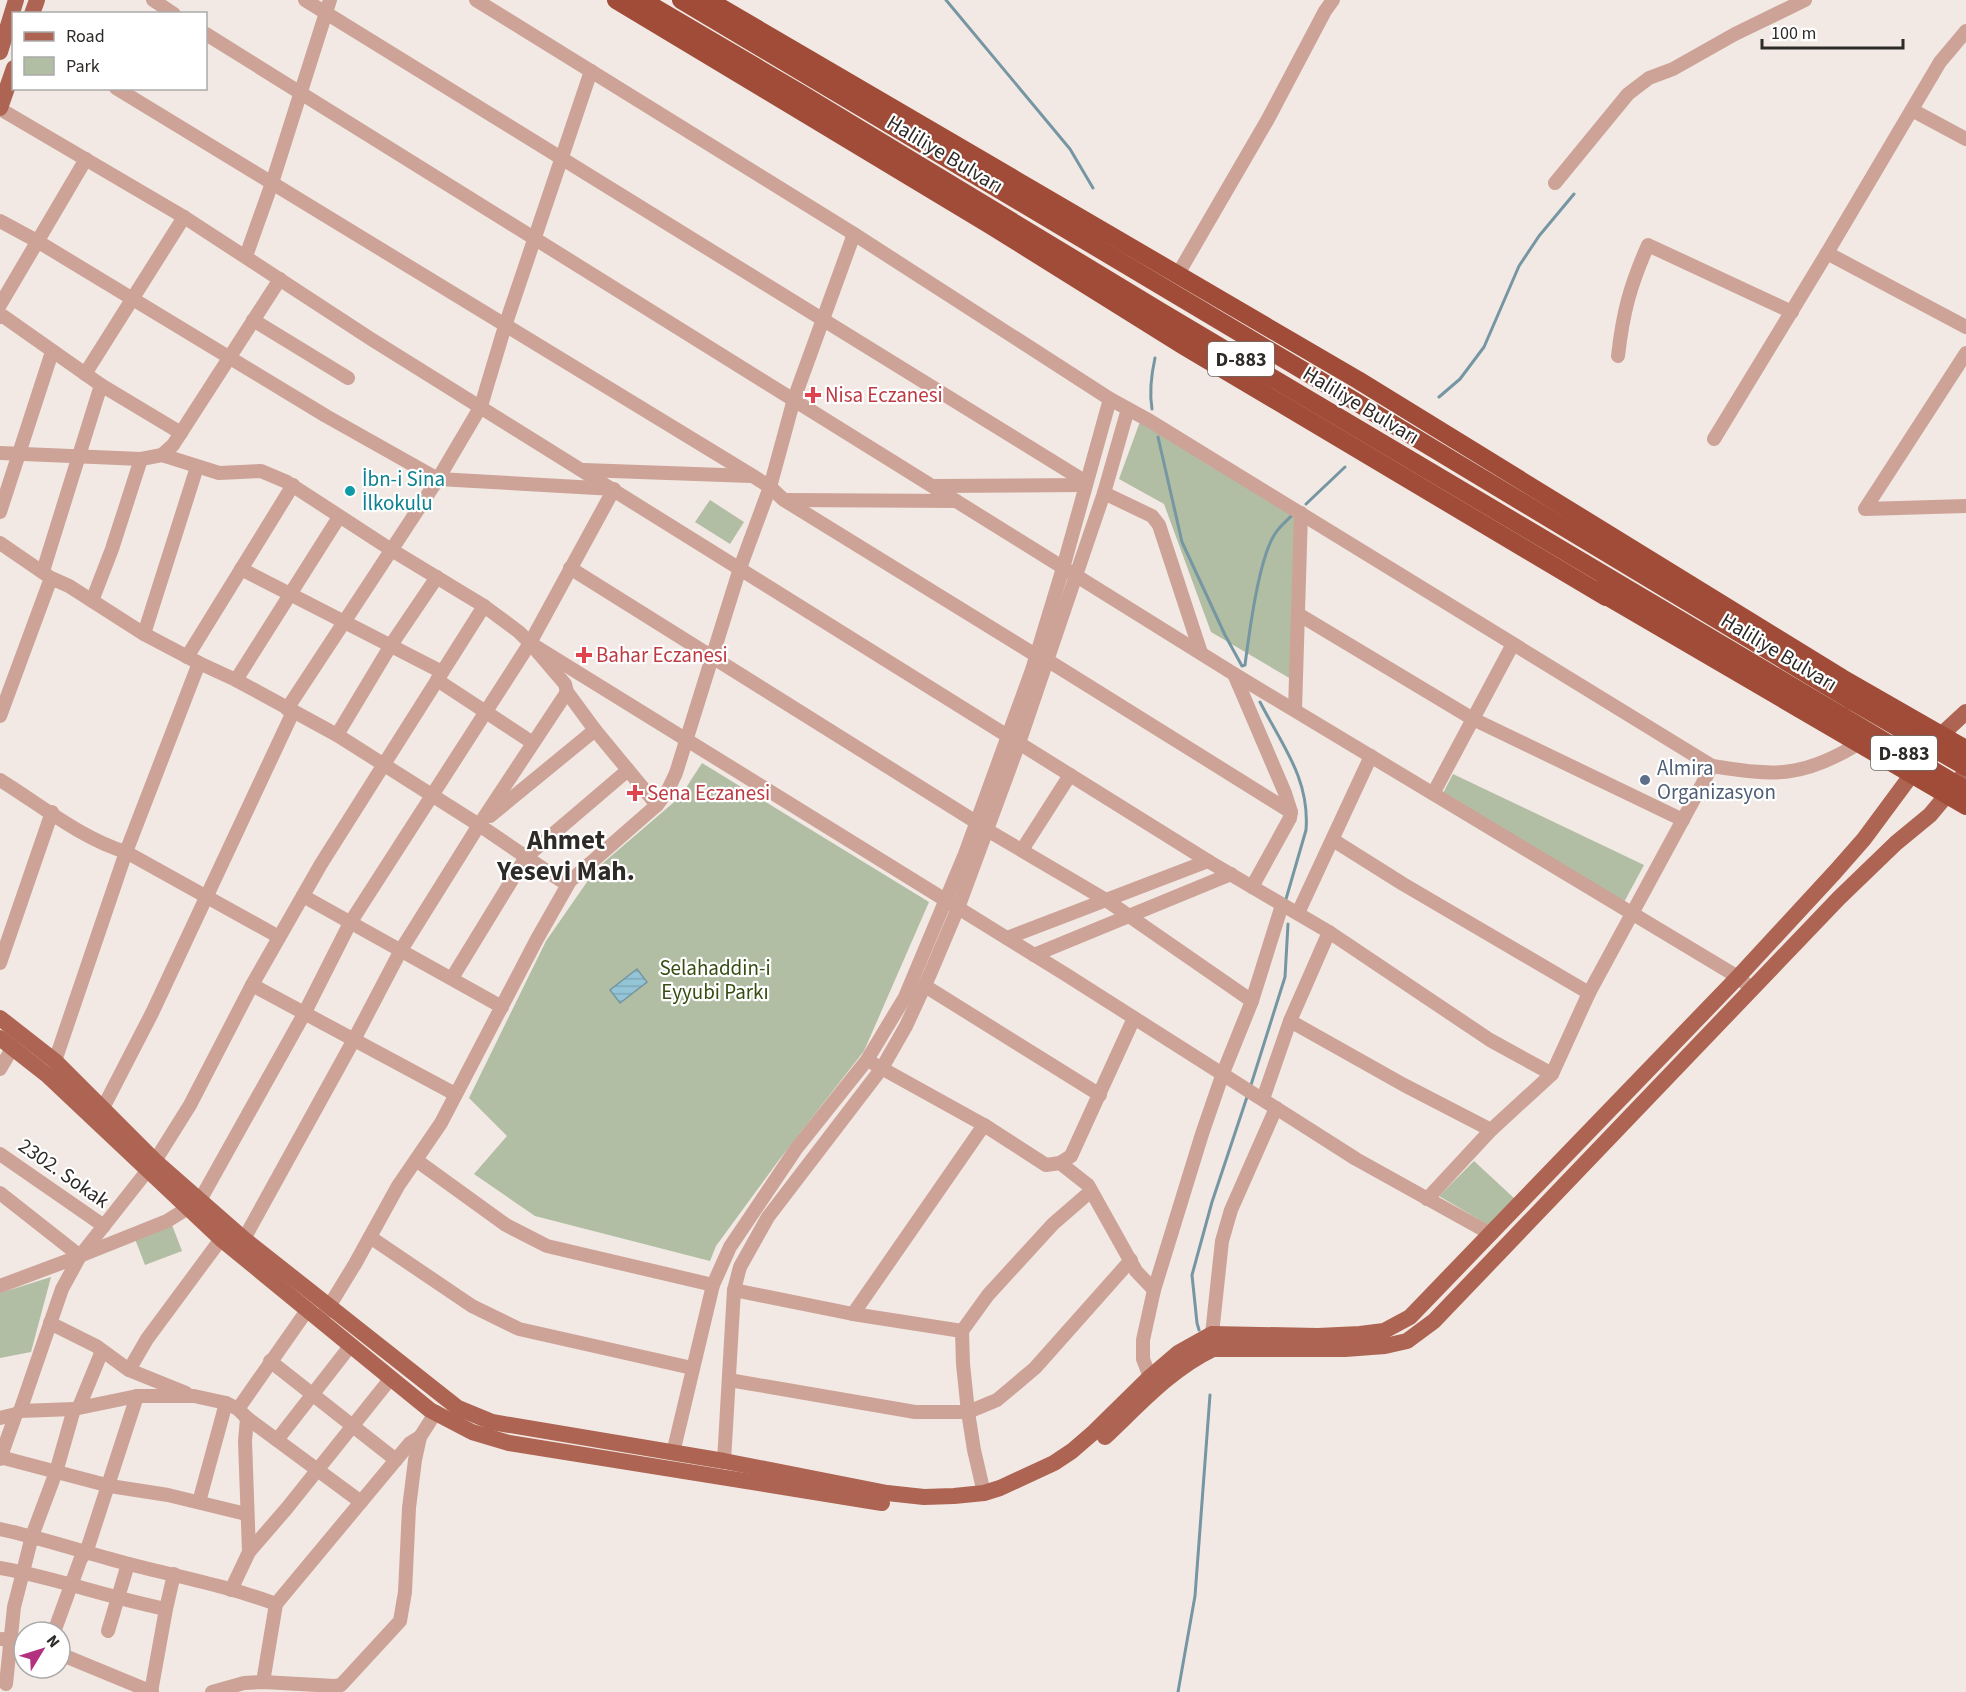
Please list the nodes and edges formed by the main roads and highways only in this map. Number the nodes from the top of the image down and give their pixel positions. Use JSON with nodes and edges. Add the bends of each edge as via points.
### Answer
{"nodes":[{"id":1,"x":16,"y":0,"type":"edge"},
{"id":2,"x":616,"y":0,"type":"edge"},
{"id":3,"x":642,"y":0,"type":"edge"},
{"id":4,"x":681,"y":0,"type":"edge"},
{"id":5,"x":708,"y":0,"type":"edge"},
{"id":6,"x":5,"y":20,"type":"edge"},
{"id":7,"x":0,"y":52,"type":"edge"},
{"id":8,"x":12,"y":74,"type":"edge"},
{"id":9,"x":0,"y":109,"type":"edge"},
{"id":10,"x":1005,"y":175,"type":"junction"},
{"id":11,"x":990,"y":225,"type":"junction"},
{"id":12,"x":1172,"y":294,"type":"junction"},
{"id":13,"x":1163,"y":313,"type":"junction"},
{"id":14,"x":1448,"y":458,"type":"junction"},
{"id":15,"x":1433,"y":474,"type":"junction"},
{"id":16,"x":1582,"y":519,"type":"junction"},
{"id":17,"x":1606,"y":597,"type":"junction"},
{"id":18,"x":1847,"y":708,"type":"junction"},
{"id":19,"x":1966,"y":712,"type":"edge"},
{"id":20,"x":1941,"y":735,"type":"junction"},
{"id":21,"x":1966,"y":749,"type":"edge"},
{"id":22,"x":1966,"y":767,"type":"edge"},
{"id":23,"x":1966,"y":772,"type":"edge"},
{"id":24,"x":1911,"y":773,"type":"junction"},
{"id":25,"x":1966,"y":790,"type":"edge"},
{"id":26,"x":1948,"y":796,"type":"junction"},
{"id":27,"x":1966,"y":806,"type":"edge"},
{"id":28,"x":0,"y":1018,"type":"edge"},
{"id":29,"x":6,"y":1043,"type":"edge"},
{"id":30,"x":151,"y":1166,"type":"junction"},
{"id":31,"x":193,"y":1205,"type":"junction"},
{"id":32,"x":319,"y":1312,"type":"junction"}],
"edges":[{"from":1,"to":6,"type":"main road"},
{"from":2,"to":11,"type":"highway"},
{"from":3,"to":13,"type":"highway","name":"Haliliye Bulvarı","number":"D-883"},
{"from":4,"to":12,"type":"highway","name":"Haliliye Bulvarı","number":"D-883"},
{"from":5,"to":10,"type":"highway"},
{"from":6,"to":7,"type":"main road"},
{"from":8,"to":9,"type":"main road"},
{"from":10,"to":12,"type":"highway"},
{"from":10,"to":16,"type":"highway","via":[[1358,380]]},
{"from":11,"to":13,"type":"highway"},
{"from":11,"to":17,"type":"highway","via":[[1184,346]]},
{"from":12,"to":14,"type":"highway","name":"Haliliye Bulvarı","number":"D-883"},
{"from":13,"to":15,"type":"highway","name":"Haliliye Bulvarı","number":"D-883"},
{"from":14,"to":16,"type":"highway"},
{"from":14,"to":18,"type":"highway","name":"Haliliye Bulvarı","number":"D-883"},
{"from":15,"to":17,"type":"highway"},
{"from":15,"to":18,"type":"highway","name":"Haliliye Bulvarı","number":"D-883"},
{"from":16,"to":20,"type":"highway"},
{"from":17,"to":24,"type":"highway"},
{"from":18,"to":22,"type":"highway","name":"Haliliye Bulvarı","number":"D-883","bridge":true},
{"from":18,"to":25,"type":"highway","name":"Haliliye Bulvarı","number":"D-883","bridge":true},
{"from":19,"to":20,"type":"main road"},
{"from":20,"to":21,"type":"highway"},
{"from":20,"to":24,"type":"main road"},
{"from":23,"to":26,"type":"main road"},
{"from":24,"to":26,"type":"highway"},
{"from":24,"to":32,"type":"main road","via":[[1864,838],[1738,977],[1410,1317],[1384,1330],[1317,1336],[1212,1334],[1178,1353],[1149,1377],[1072,1451],[1035,1473],[984,1493],[908,1496],[492,1422],[458,1408]]},
{"from":26,"to":27,"type":"highway"},
{"from":26,"to":32,"type":"main road","via":[[1839,898],[1420,1332],[1407,1341],[1365,1347],[1213,1349],[1170,1376],[1077,1460],[1028,1488],[989,1502],[948,1508],[891,1504],[509,1443],[472,1432],[436,1412],[351,1345]]},
{"from":28,"to":30,"type":"main road","via":[[55,1061],[103,1108]]},
{"from":29,"to":30,"type":"main road"},
{"from":30,"to":31,"type":"main road"},
{"from":31,"to":32,"type":"main road","via":[[244,1239]]},
{"from":31,"to":32,"type":"main road","via":[[220,1239]]}]}
